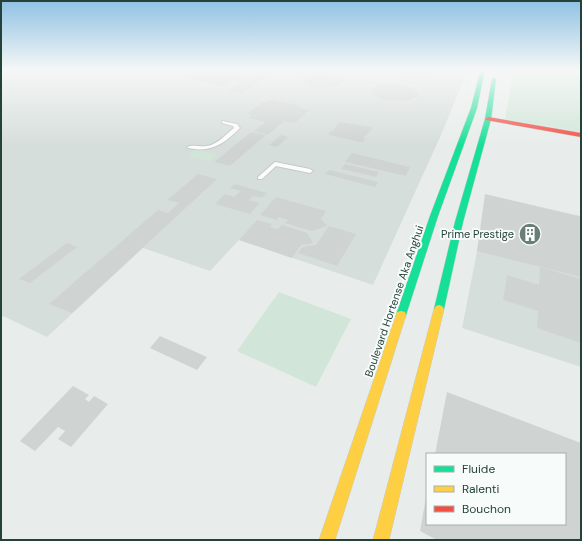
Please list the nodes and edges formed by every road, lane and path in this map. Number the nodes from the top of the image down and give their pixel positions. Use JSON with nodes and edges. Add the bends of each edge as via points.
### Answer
{"nodes":[{"id":1,"x":477,"y":94,"type":"edge"},
{"id":2,"x":491,"y":94,"type":"edge"},
{"id":3,"x":488,"y":119,"type":"junction"},
{"id":4,"x":224,"y":122,"type":"dead end"},
{"id":5,"x":581,"y":135,"type":"edge"},
{"id":6,"x":190,"y":147,"type":"dead end"},
{"id":7,"x":310,"y":171,"type":"dead end"},
{"id":8,"x":260,"y":178,"type":"dead end"},
{"id":9,"x":327,"y":540,"type":"edge"},
{"id":10,"x":380,"y":540,"type":"edge"}],
"edges":[{"from":1,"to":9,"type":"main road","name":"Boulevard Hortense Aka Anghui","via":[[464,138],[434,216]]},
{"from":2,"to":3,"type":"main road"},
{"from":3,"to":5,"type":"main road"},
{"from":3,"to":10,"type":"main road","via":[[457,230]]},
{"from":4,"to":6,"type":"lane","via":[[237,128],[208,149]]},
{"from":7,"to":8,"type":"lane","via":[[275,164]]}]}
